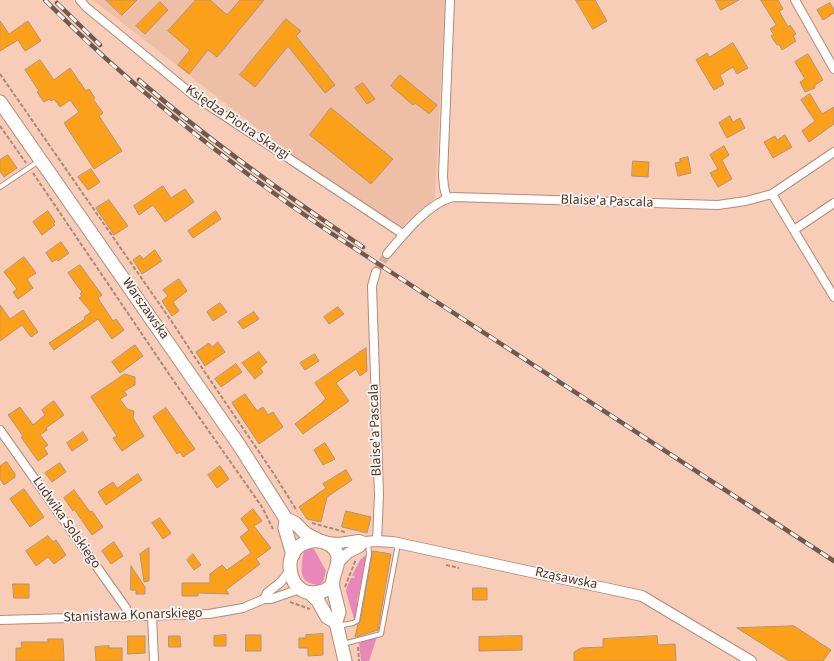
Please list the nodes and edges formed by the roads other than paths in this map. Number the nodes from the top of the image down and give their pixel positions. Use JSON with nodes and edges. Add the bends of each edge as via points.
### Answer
{"nodes":[{"id":1,"x":80,"y":0,"type":"edge"},
{"id":2,"x":450,"y":0,"type":"edge"},
{"id":3,"x":795,"y":0,"type":"edge"},
{"id":4,"x":834,"y":69,"type":"edge"},
{"id":5,"x":0,"y":102,"type":"edge"},
{"id":6,"x":834,"y":152,"type":"edge"},
{"id":7,"x":41,"y":159,"type":"junction"},
{"id":8,"x":0,"y":187,"type":"edge"},
{"id":9,"x":772,"y":194,"type":"junction"},
{"id":10,"x":447,"y":199,"type":"junction"},
{"id":11,"x":834,"y":203,"type":"edge"},
{"id":12,"x":794,"y":230,"type":"junction"},
{"id":13,"x":403,"y":234,"type":"junction"},
{"id":14,"x":387,"y":254,"type":"tunnel mouth"},
{"id":15,"x":376,"y":272,"type":"tunnel mouth"},
{"id":16,"x":834,"y":297,"type":"edge"},
{"id":17,"x":0,"y":430,"type":"edge"},
{"id":18,"x":286,"y":519,"type":"junction"},
{"id":19,"x":321,"y":541,"type":"junction"},
{"id":20,"x":370,"y":542,"type":"junction"},
{"id":21,"x":398,"y":544,"type":"junction"},
{"id":22,"x":293,"y":555,"type":"junction"},
{"id":23,"x":337,"y":564,"type":"junction"},
{"id":24,"x":290,"y":570,"type":"junction"},
{"id":25,"x":332,"y":584,"type":"junction"},
{"id":26,"x":305,"y":591,"type":"junction"},
{"id":27,"x":264,"y":599,"type":"junction"},
{"id":28,"x":128,"y":616,"type":"junction"},
{"id":29,"x":152,"y":616,"type":"junction"},
{"id":30,"x":0,"y":620,"type":"edge"},
{"id":31,"x":336,"y":624,"type":"junction"},
{"id":32,"x":342,"y":645,"type":"junction"},
{"id":33,"x":154,"y":661,"type":"edge"},
{"id":34,"x":345,"y":661,"type":"edge"},
{"id":35,"x":751,"y":661,"type":"edge"}],
"edges":[{"from":1,"to":13,"type":"street","name":"Księdza Piotra Skargi","via":[[193,95]]},
{"from":2,"to":10,"type":"street","via":[[443,176]]},
{"from":3,"to":4,"type":"street"},
{"from":5,"to":7,"type":"main road","name":"Warszawska"},
{"from":6,"to":9,"type":"street","name":"Blaise'a Pascala"},
{"from":7,"to":8,"type":"lane"},
{"from":7,"to":18,"type":"main road","name":"Warszawska","via":[[242,450]]},
{"from":9,"to":10,"type":"street","name":"Blaise'a Pascala","via":[[718,205],[460,197]]},
{"from":9,"to":12,"type":"street"},
{"from":10,"to":13,"type":"street","name":"Blaise'a Pascala","via":[[433,207]]},
{"from":11,"to":12,"type":"street"},
{"from":12,"to":16,"type":"street"},
{"from":13,"to":14,"type":"street","name":"Blaise'a Pascala"},
{"from":15,"to":20,"type":"street","name":"Blaise'a Pascala","via":[[372,286],[379,495]]},
{"from":17,"to":28,"type":"street","name":"Ludwika Solskiego","via":[[126,608]]},
{"from":18,"to":19,"type":"main road","name":"Warszawska","via":[[306,534]]},
{"from":18,"to":22,"type":"main road","name":"Warszawska","via":[[285,528]]},
{"from":19,"to":20,"type":"street","name":"Rząsawska"},
{"from":19,"to":22,"type":"main road","via":[[306,542],[300,545]]},
{"from":19,"to":23,"type":"main road","via":[[336,553]]},
{"from":20,"to":21,"type":"street","name":"Rząsawska"},
{"from":20,"to":23,"type":"street","via":[[348,553]]},
{"from":20,"to":31,"type":"lane","via":[[357,621]]},
{"from":21,"to":32,"type":"lane","via":[[381,634]]},
{"from":21,"to":35,"type":"street","name":"Rząsawska","via":[[642,596]]},
{"from":22,"to":24,"type":"main road"},
{"from":23,"to":25,"type":"main road"},
{"from":24,"to":26,"type":"main road","via":[[294,581]]},
{"from":24,"to":27,"type":"street","name":"Stanisława Konarskiego"},
{"from":25,"to":26,"type":"main road","via":[[323,591]]},
{"from":25,"to":31,"type":"main road","via":[[339,612]]},
{"from":26,"to":27,"type":"street","name":"Stanisława Konarskiego"},
{"from":26,"to":31,"type":"main road","via":[[318,601],[327,617]]},
{"from":27,"to":29,"type":"street","name":"Stanisława Konarskiego","via":[[243,608],[222,612]]},
{"from":28,"to":29,"type":"street","name":"Stanisława Konarskiego"},
{"from":28,"to":30,"type":"street","name":"Stanisława Konarskiego"},
{"from":29,"to":33,"type":"street"},
{"from":31,"to":32,"type":"main road"},
{"from":32,"to":34,"type":"main road"}]}
